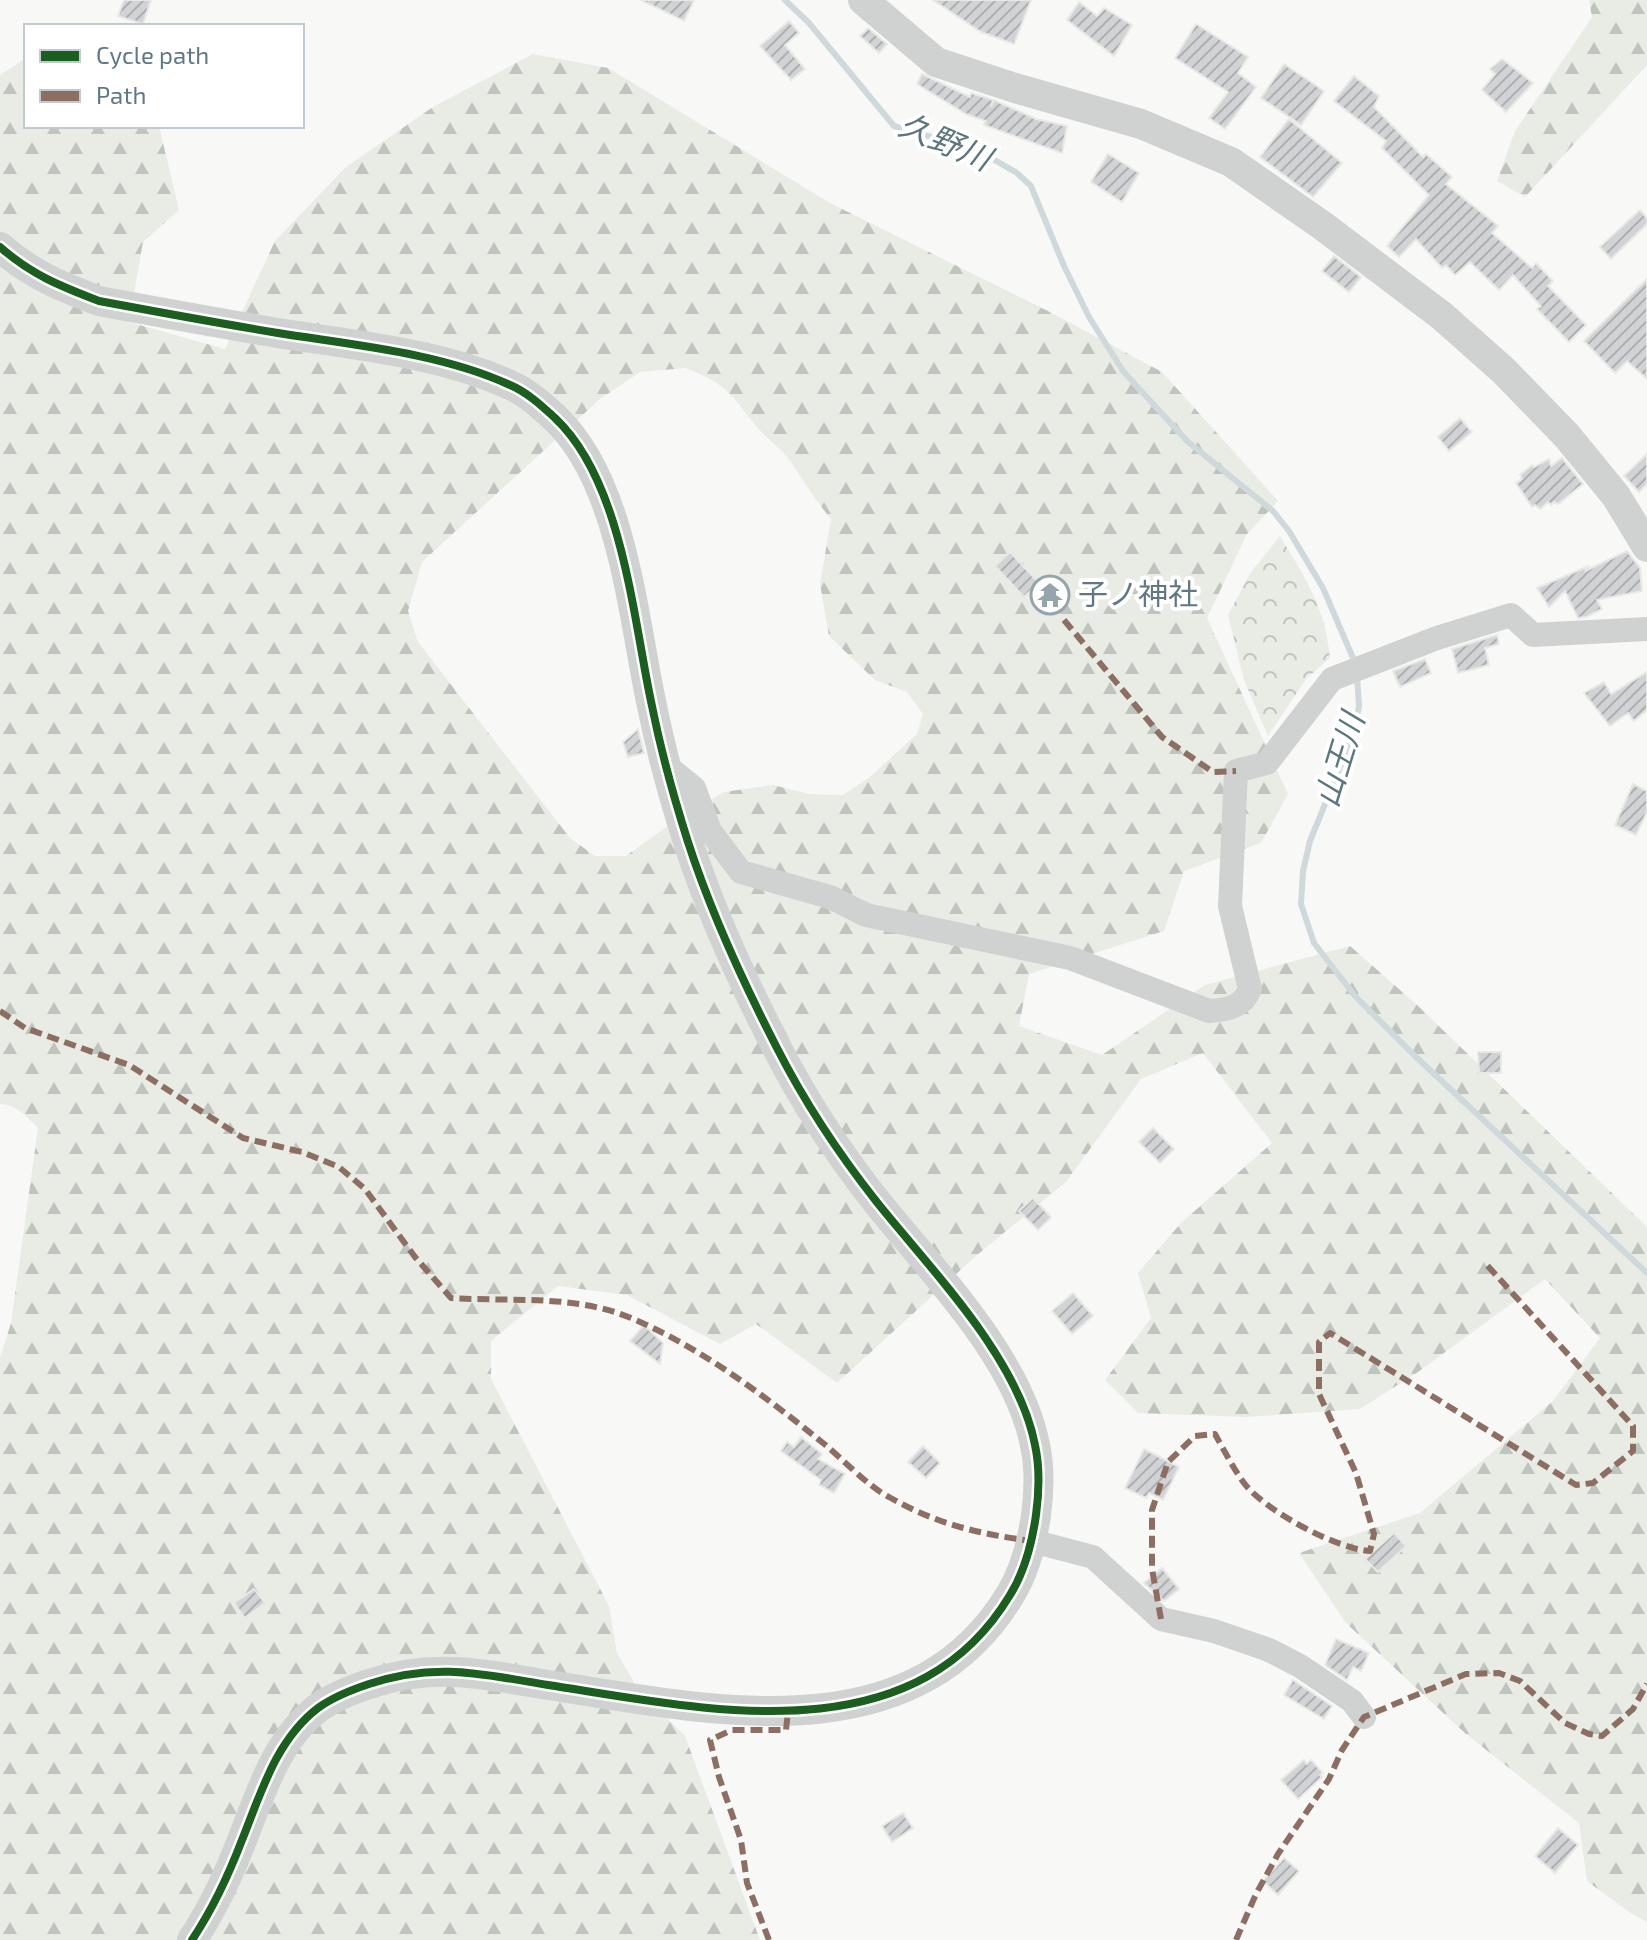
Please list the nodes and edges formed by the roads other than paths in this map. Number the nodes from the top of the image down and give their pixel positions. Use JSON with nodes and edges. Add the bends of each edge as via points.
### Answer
{"nodes":[{"id":1,"x":863,"y":0,"type":"edge"},
{"id":2,"x":0,"y":247,"type":"edge"},
{"id":3,"x":1647,"y":547,"type":"edge"},
{"id":4,"x":1647,"y":629,"type":"edge"},
{"id":5,"x":668,"y":767,"type":"junction"},
{"id":6,"x":1032,"y":1541,"type":"junction"},
{"id":7,"x":1364,"y":1717,"type":"dead end"},
{"id":8,"x":192,"y":1940,"type":"edge"}],
"edges":[{"from":1,"to":3,"type":"street","via":[[936,62],[1141,124],[1231,162],[1323,226],[1442,316],[1504,371],[1616,496]]},
{"from":2,"to":5,"type":"street","via":[[48,282],[99,301],[447,364],[513,386],[540,404],[564,425],[599,484],[621,548]]},
{"from":4,"to":5,"type":"street","via":[[1533,635],[1511,615],[1332,679],[1267,763],[1236,771],[1230,906],[1250,989],[1246,999],[1228,1010],[1209,1011],[1070,958],[866,915],[830,897],[741,872],[710,831],[694,788]]},
{"from":5,"to":6,"type":"street","via":[[705,888],[781,1055],[871,1194],[1005,1366],[1035,1443],[1039,1493]]},
{"from":6,"to":7,"type":"street","via":[[1093,1557],[1161,1619],[1214,1631],[1300,1666],[1352,1701]]},
{"from":6,"to":8,"type":"street","via":[[1016,1586],[980,1636],[932,1674],[877,1700],[788,1711],[676,1705],[466,1671],[412,1672],[339,1695],[315,1710],[267,1774],[240,1848]]}]}
